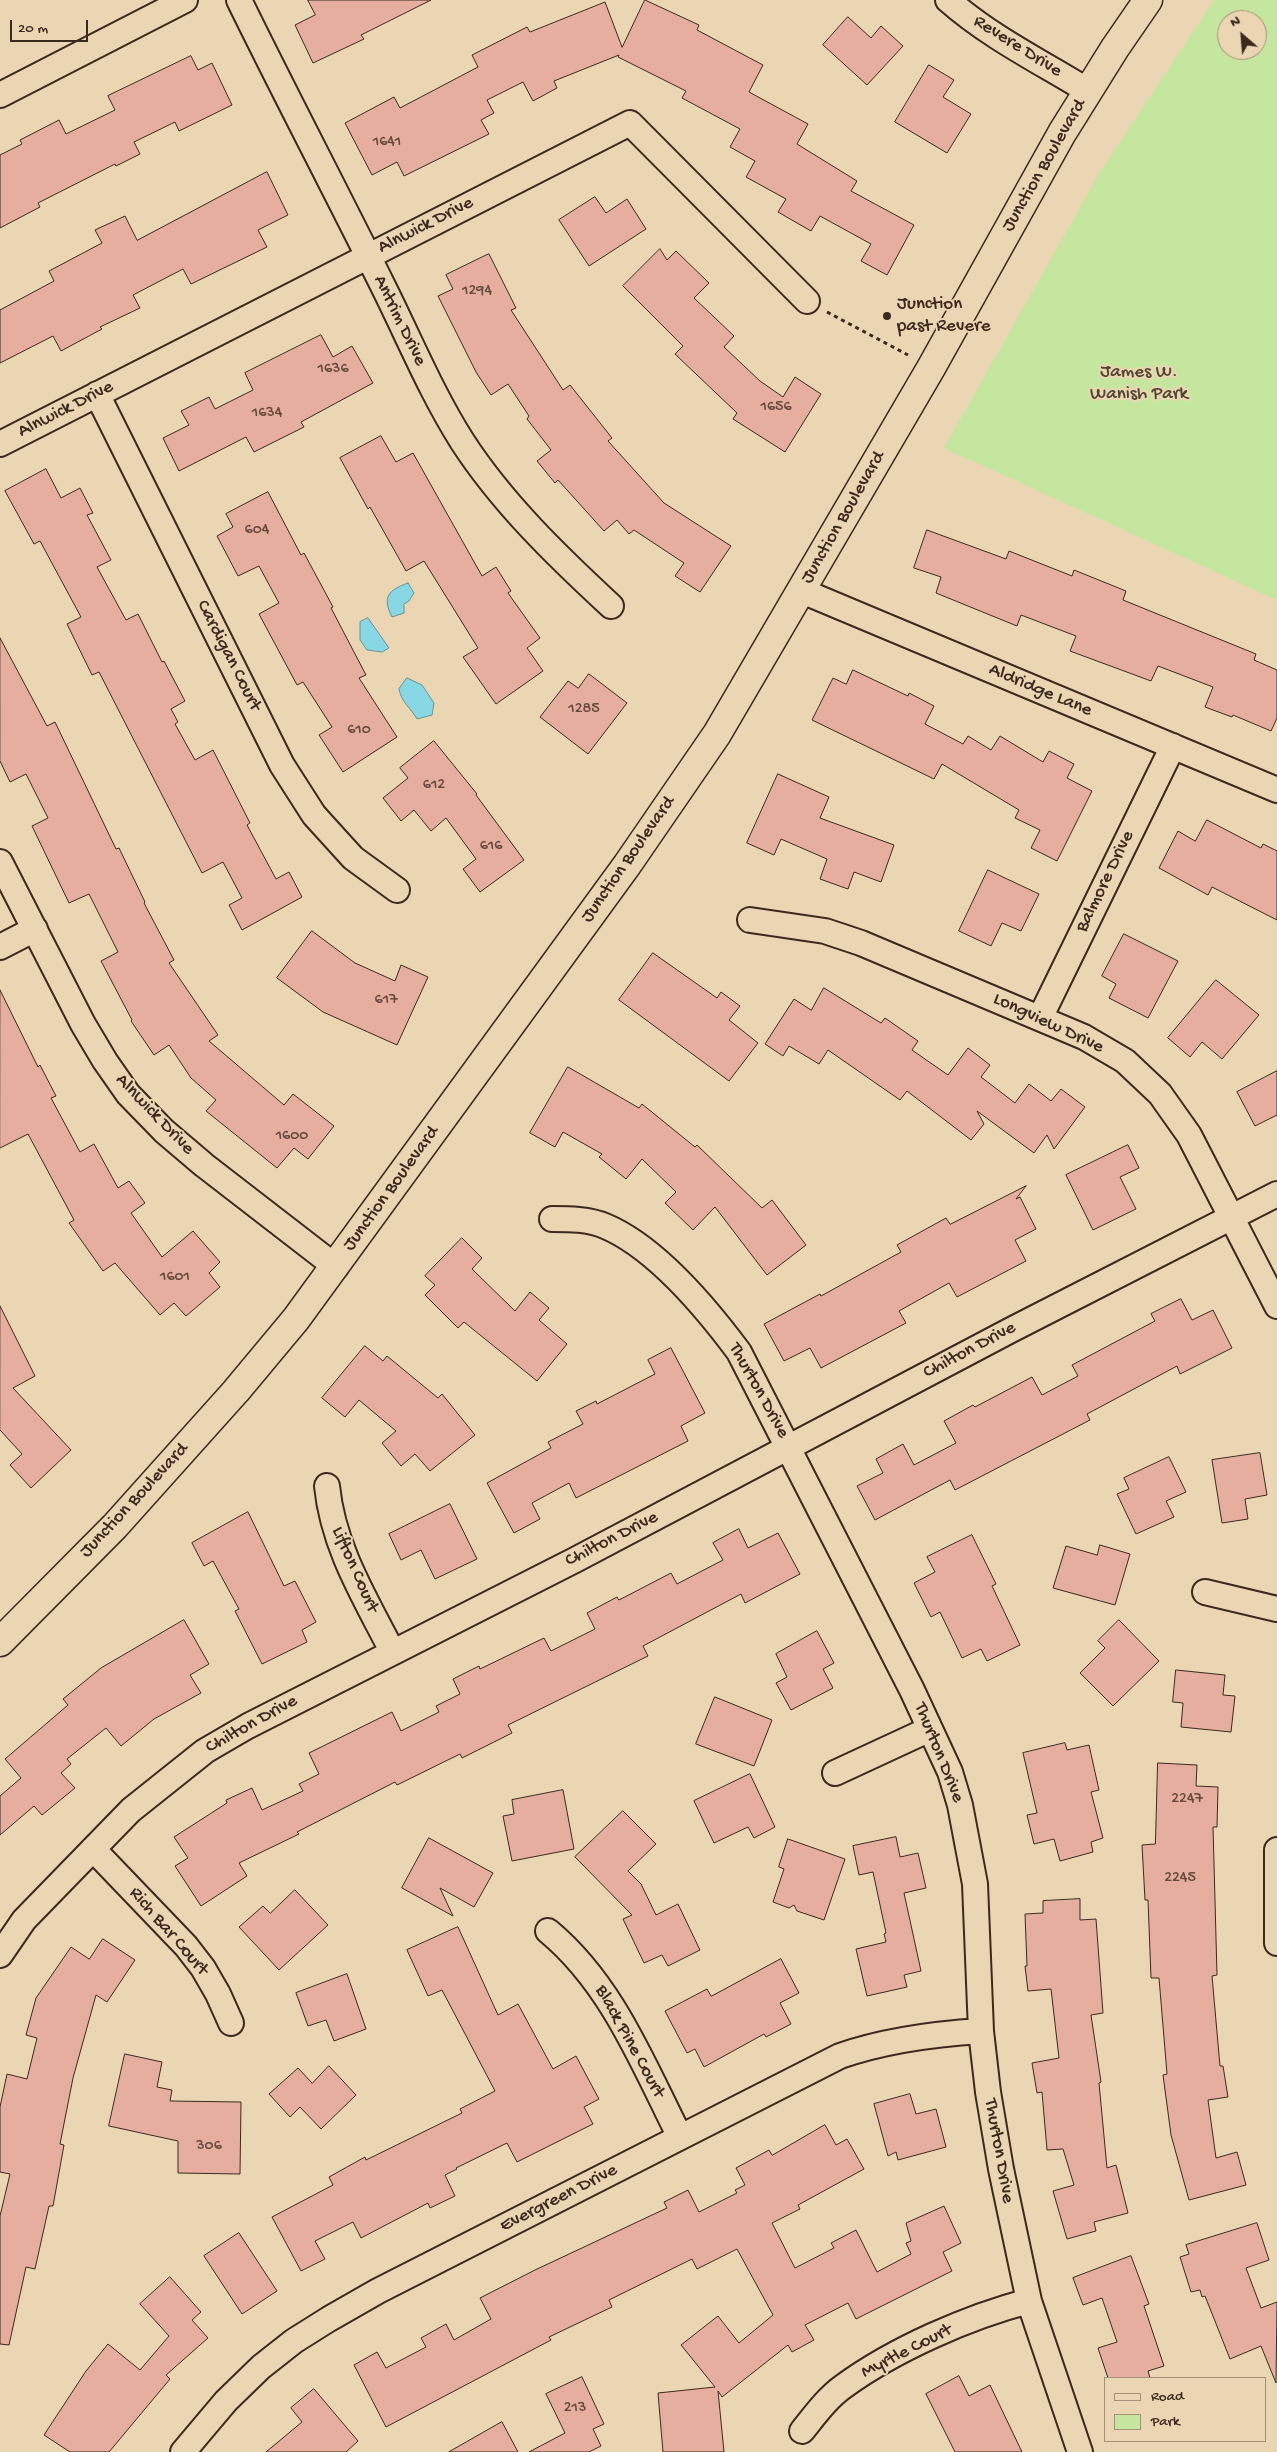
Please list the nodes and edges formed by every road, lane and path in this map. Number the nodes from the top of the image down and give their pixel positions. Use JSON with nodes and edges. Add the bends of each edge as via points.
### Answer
{"nodes":[{"id":1,"x":186,"y":0,"type":"edge"},
{"id":2,"x":239,"y":0,"type":"edge"},
{"id":3,"x":948,"y":0,"type":"edge"},
{"id":4,"x":1148,"y":0,"type":"edge"},
{"id":5,"x":1088,"y":91,"type":"junction"},
{"id":6,"x":0,"y":95,"type":"edge"},
{"id":7,"x":368,"y":255,"type":"junction"},
{"id":8,"x":807,"y":300,"type":"joint"},
{"id":9,"x":931,"y":368,"type":"junction"},
{"id":10,"x":97,"y":394,"type":"junction"},
{"id":11,"x":0,"y":444,"type":"edge"},
{"id":12,"x":802,"y":591,"type":"junction"},
{"id":13,"x":611,"y":606,"type":"dead end"},
{"id":14,"x":1172,"y":746,"type":"junction"},
{"id":15,"x":1277,"y":790,"type":"edge"},
{"id":16,"x":0,"y":862,"type":"edge"},
{"id":17,"x":396,"y":890,"type":"dead end"},
{"id":18,"x":750,"y":920,"type":"dead end"},
{"id":19,"x":35,"y":929,"type":"junction"},
{"id":20,"x":0,"y":947,"type":"edge"},
{"id":21,"x":1040,"y":1018,"type":"junction"},
{"id":22,"x":1277,"y":1194,"type":"edge"},
{"id":23,"x":1232,"y":1217,"type":"junction"},
{"id":24,"x":552,"y":1219,"type":"dead end"},
{"id":25,"x":336,"y":1267,"type":"junction"},
{"id":26,"x":1277,"y":1306,"type":"edge"},
{"id":27,"x":789,"y":1446,"type":"junction"},
{"id":28,"x":327,"y":1486,"type":"dead end"},
{"id":29,"x":1206,"y":1592,"type":"dead end"},
{"id":30,"x":1277,"y":1609,"type":"edge"},
{"id":31,"x":0,"y":1642,"type":"edge"},
{"id":32,"x":392,"y":1651,"type":"junction"},
{"id":33,"x":930,"y":1729,"type":"junction"},
{"id":34,"x":835,"y":1773,"type":"dead end"},
{"id":35,"x":93,"y":1848,"type":"junction"},
{"id":36,"x":1277,"y":1850,"type":"edge"},
{"id":37,"x":548,"y":1931,"type":"dead end"},
{"id":38,"x":1277,"y":1943,"type":"edge"},
{"id":39,"x":0,"y":1955,"type":"edge"},
{"id":40,"x":231,"y":2023,"type":"dead end"},
{"id":41,"x":981,"y":2031,"type":"junction"},
{"id":42,"x":680,"y":2137,"type":"junction"},
{"id":43,"x":1030,"y":2301,"type":"junction"},
{"id":44,"x":802,"y":2431,"type":"dead end"},
{"id":45,"x":183,"y":2452,"type":"edge"},
{"id":46,"x":1080,"y":2452,"type":"edge"}],
"edges":[{"from":1,"to":6,"type":"street"},
{"from":2,"to":7,"type":"street","name":"Antrim Drive"},
{"from":3,"to":5,"type":"street","name":"Revere Drive","via":[[1000,38]]},
{"from":4,"to":5,"type":"main road","name":"Junction Boulevard"},
{"from":5,"to":9,"type":"main road","name":"Junction Boulevard"},
{"from":7,"to":8,"type":"street","name":"Alnwick Drive","via":[[630,123]]},
{"from":7,"to":10,"type":"street","name":"Alnwick Drive"},
{"from":7,"to":13,"type":"street","name":"Antrim Drive","via":[[434,393],[463,442],[498,489],[562,561]]},
{"from":8,"to":9,"type":"path"},
{"from":9,"to":12,"type":"main road","name":"Junction Boulevard"},
{"from":10,"to":11,"type":"street","name":"Alnwick Drive"},
{"from":10,"to":17,"type":"street","name":"Cardigan Court","via":[[282,765],[314,816],[353,858]]},
{"from":12,"to":14,"type":"street","name":"Aldridge Lane"},
{"from":12,"to":25,"type":"main road","name":"Junction Boulevard","via":[[717,734],[627,865]]},
{"from":14,"to":15,"type":"street","name":"Aldridge Lane"},
{"from":14,"to":21,"type":"street","name":"Balmore Drive"},
{"from":16,"to":19,"type":"street","name":"Alnwick Drive"},
{"from":18,"to":21,"type":"street","name":"Longview Drive","via":[[825,931],[861,943]]},
{"from":19,"to":20,"type":"street"},
{"from":19,"to":25,"type":"street","name":"Alnwick Drive","via":[[83,1024],[128,1094],[204,1165]]},
{"from":21,"to":23,"type":"street","name":"Longview Drive","via":[[1084,1037],[1125,1061],[1160,1094],[1189,1135]]},
{"from":22,"to":23,"type":"street","name":"Chilton Drive"},
{"from":23,"to":26,"type":"street","name":"Longview Drive"},
{"from":23,"to":27,"type":"street","name":"Chilton Drive"},
{"from":24,"to":27,"type":"street","name":"Thurton Drive","via":[[605,1225],[661,1265],[716,1320],[739,1352]]},
{"from":25,"to":31,"type":"main road","name":"Junction Boulevard","via":[[223,1406],[115,1526]]},
{"from":27,"to":32,"type":"street","name":"Chilton Drive","via":[[600,1547]]},
{"from":27,"to":33,"type":"street","name":"Thurton Drive"},
{"from":28,"to":32,"type":"street","name":"Lifton Court","via":[[338,1542]]},
{"from":29,"to":30,"type":"street"},
{"from":32,"to":35,"type":"street","name":"Chilton Drive","via":[[205,1751],[131,1810]]},
{"from":33,"to":34,"type":"street"},
{"from":33,"to":41,"type":"street","name":"Thurton Drive","via":[[950,1772],[969,1845],[975,1884]]},
{"from":35,"to":39,"type":"street","name":"Chilton Drive","via":[[24,1920]]},
{"from":35,"to":40,"type":"street","name":"Rich Bar Court","via":[[186,1946],[203,1968]]},
{"from":36,"to":38,"type":"street"},
{"from":37,"to":42,"type":"street","name":"Black Pine Court","via":[[590,1972],[611,2002]]},
{"from":41,"to":42,"type":"street","name":"Evergreen Drive","via":[[930,2034],[840,2056]]},
{"from":41,"to":43,"type":"street","name":"Thurton Drive","via":[[999,2160]]},
{"from":42,"to":45,"type":"street","name":"Evergreen Drive","via":[[378,2291],[294,2341],[226,2401]]},
{"from":43,"to":44,"type":"street","name":"Myrtle Court","via":[[948,2329],[873,2367],[842,2387]]},
{"from":43,"to":46,"type":"street","name":"Thurton Drive"}]}
